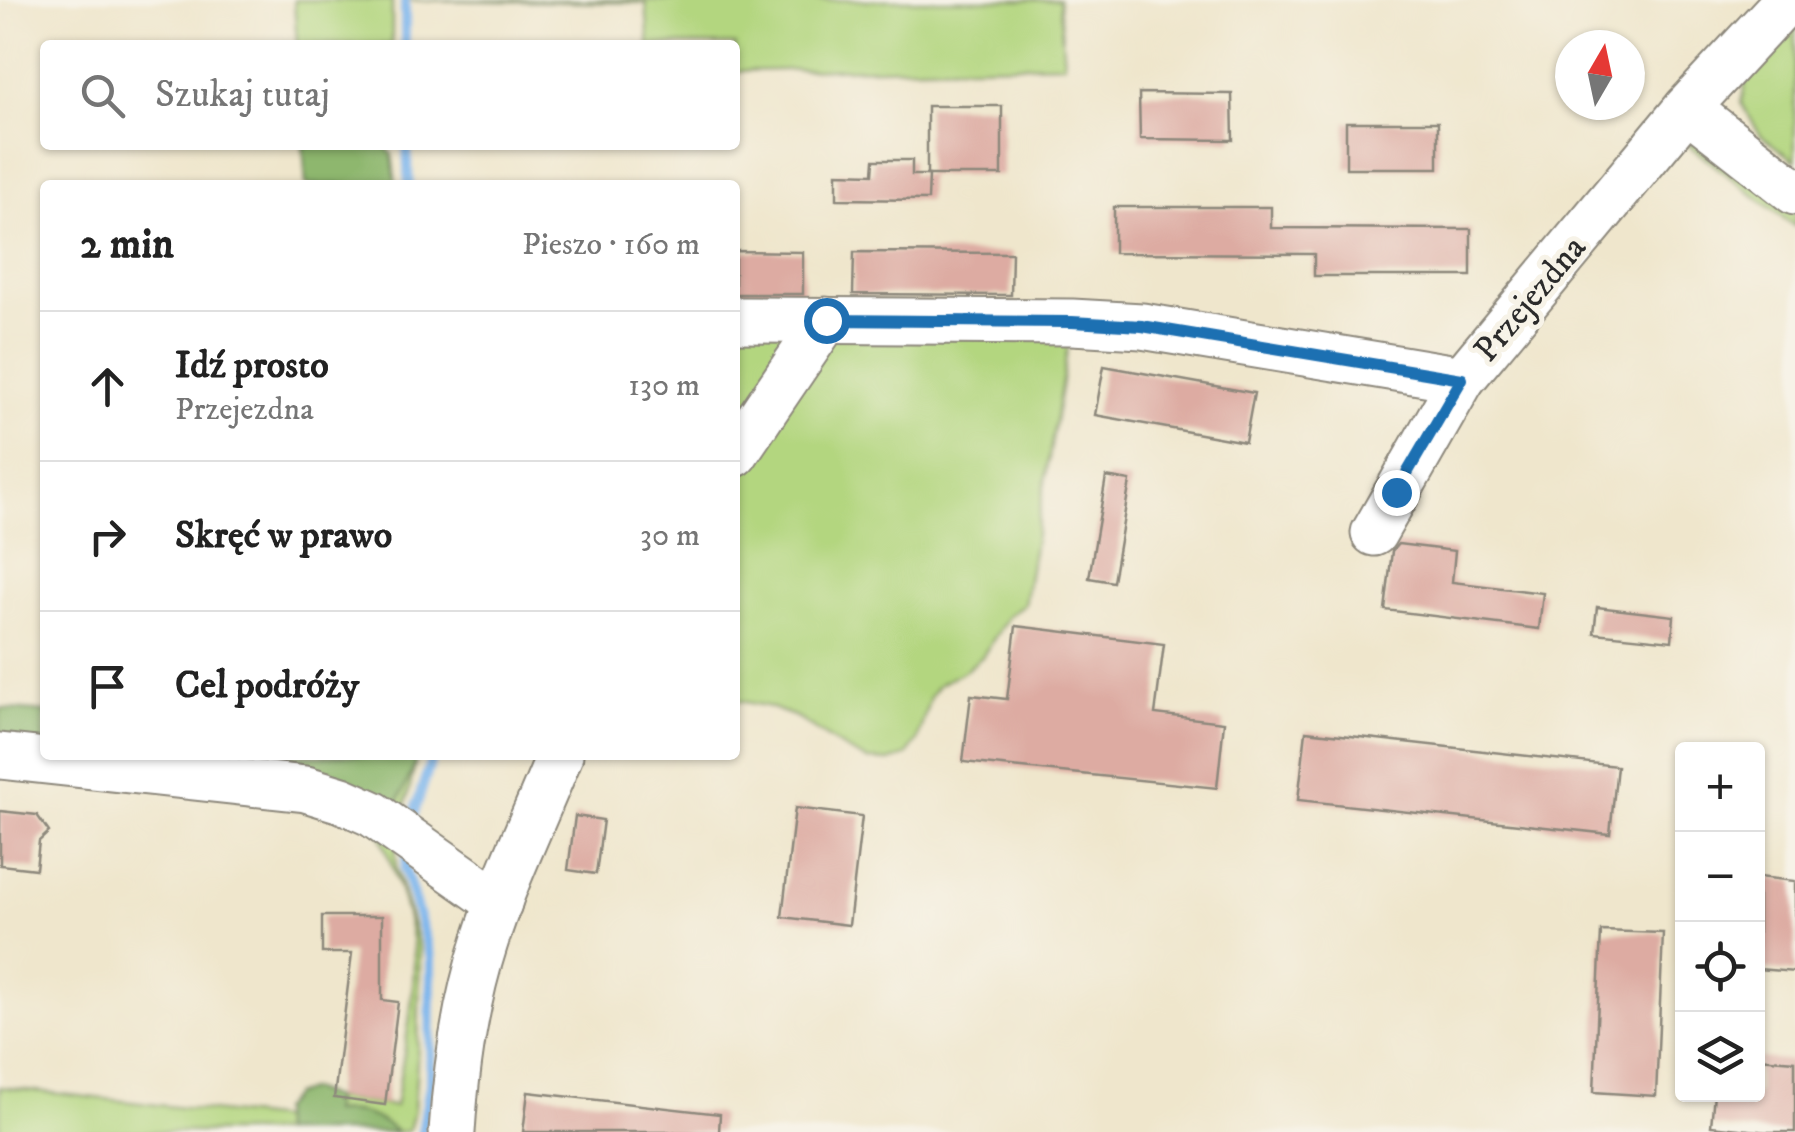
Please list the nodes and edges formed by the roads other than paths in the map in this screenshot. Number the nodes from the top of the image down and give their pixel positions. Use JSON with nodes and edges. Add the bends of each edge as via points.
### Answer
{"nodes":[{"id":1,"x":1786,"y":0,"type":"edge"},
{"id":2,"x":1687,"y":108,"type":"junction"},
{"id":3,"x":1795,"y":192,"type":"edge"},
{"id":4,"x":740,"y":320,"type":"edge"},
{"id":5,"x":826,"y":320,"type":"junction"},
{"id":6,"x":1462,"y":379,"type":"junction"},
{"id":7,"x":740,"y":447,"type":"edge"},
{"id":8,"x":1374,"y":533,"type":"dead end"},
{"id":9,"x":0,"y":756,"type":"edge"},
{"id":10,"x":558,"y":760,"type":"edge"},
{"id":11,"x":499,"y":903,"type":"junction"},
{"id":12,"x":452,"y":1132,"type":"edge"}],
"edges":[{"from":1,"to":2,"type":"street","name":"Przejezdna"},
{"from":2,"to":3,"type":"street"},
{"from":2,"to":6,"type":"street","name":"Przejezdna"},
{"from":4,"to":5,"type":"street","name":"Przejezdna"},
{"from":5,"to":6,"type":"street","name":"Przejezdna","via":[[1142,326]]},
{"from":5,"to":7,"type":"street"},
{"from":6,"to":8,"type":"street"},
{"from":9,"to":11,"type":"street","via":[[306,789],[373,814]]},
{"from":10,"to":11,"type":"street"},
{"from":11,"to":12,"type":"street","via":[[465,1016]]}]}
